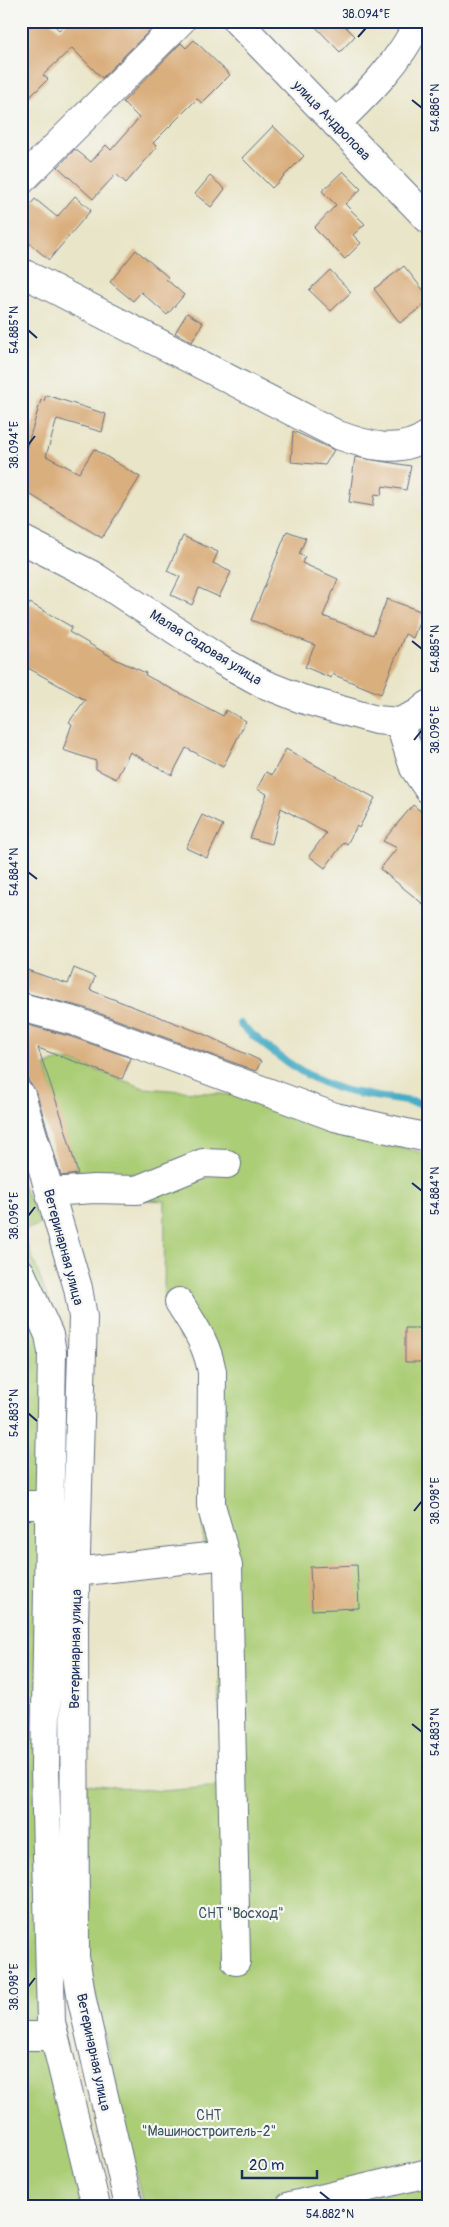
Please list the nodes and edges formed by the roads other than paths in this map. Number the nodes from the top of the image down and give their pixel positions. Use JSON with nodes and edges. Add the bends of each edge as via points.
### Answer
{"nodes":[{"id":1,"x":181,"y":21,"type":"edge"},
{"id":2,"x":237,"y":21,"type":"edge"},
{"id":3,"x":419,"y":21,"type":"edge"},
{"id":4,"x":336,"y":124,"type":"junction"},
{"id":5,"x":21,"y":181,"type":"edge"},
{"id":6,"x":428,"y":219,"type":"edge"},
{"id":7,"x":21,"y":272,"type":"edge"},
{"id":8,"x":428,"y":435,"type":"edge"},
{"id":9,"x":21,"y":539,"type":"edge"},
{"id":10,"x":428,"y":706,"type":"edge"},
{"id":11,"x":399,"y":722,"type":"junction"},
{"id":12,"x":428,"y":789,"type":"edge"},
{"id":13,"x":21,"y":1007,"type":"edge"},
{"id":14,"x":21,"y":1095,"type":"edge"},
{"id":15,"x":428,"y":1138,"type":"edge"},
{"id":16,"x":227,"y":1164,"type":"dead end"},
{"id":17,"x":50,"y":1192,"type":"junction"},
{"id":18,"x":21,"y":1273,"type":"edge"},
{"id":19,"x":178,"y":1302,"type":"dead end"},
{"id":20,"x":21,"y":1505,"type":"edge"},
{"id":21,"x":50,"y":1506,"type":"junction"},
{"id":22,"x":225,"y":1555,"type":"junction"},
{"id":23,"x":76,"y":1572,"type":"junction"},
{"id":24,"x":33,"y":1769,"type":"edge"},
{"id":25,"x":74,"y":1769,"type":"junction"},
{"id":26,"x":236,"y":1960,"type":"dead end"},
{"id":27,"x":21,"y":2036,"type":"edge"},
{"id":28,"x":53,"y":2036,"type":"junction"},
{"id":29,"x":428,"y":2173,"type":"edge"},
{"id":30,"x":96,"y":2206,"type":"edge"},
{"id":31,"x":128,"y":2206,"type":"edge"},
{"id":32,"x":290,"y":2206,"type":"edge"}],
"edges":[{"from":1,"to":5,"type":"street"},
{"from":2,"to":4,"type":"street","name":"улица Андропова"},
{"from":3,"to":4,"type":"street","via":[[413,35],[372,90]]},
{"from":4,"to":6,"type":"street","name":"улица Андропова"},
{"from":7,"to":8,"type":"street","via":[[338,435],[382,447],[402,447]]},
{"from":9,"to":11,"type":"street","name":"Малая Садовая улица","via":[[92,575],[222,661],[264,684],[366,718]]},
{"from":10,"to":11,"type":"street"},
{"from":11,"to":12,"type":"street","via":[[414,768]]},
{"from":13,"to":15,"type":"street","via":[[77,1022],[336,1117]]},
{"from":14,"to":17,"type":"street","name":"Ветеринарная улица"},
{"from":16,"to":17,"type":"street","via":[[203,1163],[137,1190]]},
{"from":17,"to":23,"type":"street","name":"Ветеринарная улица","via":[[78,1288],[83,1317]]},
{"from":18,"to":21,"type":"street","via":[[49,1335],[52,1352]]},
{"from":19,"to":22,"type":"street","via":[[205,1346],[212,1372],[211,1505]]},
{"from":20,"to":21,"type":"street"},
{"from":21,"to":24,"type":"street"},
{"from":22,"to":23,"type":"street"},
{"from":22,"to":26,"type":"street","via":[[228,1566]]},
{"from":23,"to":25,"type":"street","name":"Ветеринарная улица"},
{"from":24,"to":25,"type":"street"},
{"from":24,"to":28,"type":"street"},
{"from":25,"to":31,"type":"street","name":"Ветеринарная улица","via":[[75,1957]]},
{"from":27,"to":28,"type":"street"},
{"from":28,"to":30,"type":"street"},
{"from":29,"to":32,"type":"street"}]}
